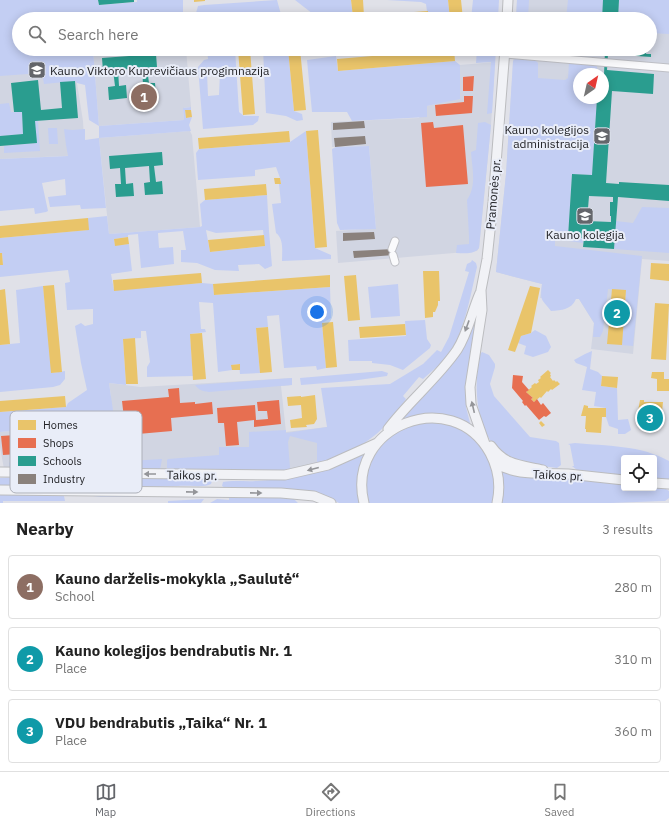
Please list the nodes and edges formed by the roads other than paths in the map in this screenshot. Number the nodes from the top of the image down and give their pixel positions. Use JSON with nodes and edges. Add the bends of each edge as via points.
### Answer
{"nodes":[{"id":1,"x":508,"y":0,"type":"edge"},
{"id":2,"x":507,"y":12,"type":"edge"},
{"id":3,"x":505,"y":56,"type":"edge"},
{"id":4,"x":546,"y":56,"type":"edge"},
{"id":5,"x":669,"y":68,"type":"edge"},
{"id":6,"x":395,"y":241,"type":"dead end"},
{"id":7,"x":393,"y":255,"type":"dead end"},
{"id":8,"x":481,"y":290,"type":"junction"},
{"id":9,"x":479,"y":426,"type":"junction"},
{"id":10,"x":380,"y":440,"type":"junction"},
{"id":11,"x":484,"y":444,"type":"junction"},
{"id":12,"x":495,"y":463,"type":"junction"},
{"id":13,"x":0,"y":472,"type":"edge"},
{"id":14,"x":10,"y":472,"type":"edge"},
{"id":15,"x":142,"y":474,"type":"edge"},
{"id":16,"x":566,"y":474,"type":"junction"},
{"id":17,"x":217,"y":475,"type":"junction"},
{"id":18,"x":621,"y":480,"type":"edge"},
{"id":19,"x":657,"y":483,"type":"edge"},
{"id":20,"x":669,"y":484,"type":"edge"},
{"id":21,"x":0,"y":490,"type":"edge"},
{"id":22,"x":10,"y":490,"type":"edge"},
{"id":23,"x":142,"y":491,"type":"edge"},
{"id":24,"x":217,"y":492,"type":"junction"},
{"id":25,"x":331,"y":503,"type":"edge"},
{"id":26,"x":364,"y":503,"type":"edge"},
{"id":27,"x":497,"y":503,"type":"edge"}],
"edges":[{"from":1,"to":2,"type":"main road"},
{"from":3,"to":8,"type":"main road","name":"Pramonės pr.","via":[[487,259]]},
{"from":4,"to":5,"type":"street"},
{"from":6,"to":7,"type":"street"},
{"from":9,"to":8,"type":"main road","name":"Pramonės pr.","one_way":true,"via":[[470,387],[482,310]]},
{"from":8,"to":10,"type":"main road","name":"Pramonės pr.","one_way":true,"via":[[462,342],[440,372]]},
{"from":9,"to":11,"type":"main road","name":"Pramonės pr."},
{"from":9,"to":16,"type":"main road","via":[[496,453],[507,462]]},
{"from":10,"to":11,"type":"main road","via":[[397,426],[423,418],[437,418],[451,420],[463,426]]},
{"from":10,"to":17,"type":"main road","name":"Taikos pr.","one_way":true,"via":[[328,465],[302,472],[284,475]]},
{"from":10,"to":26,"type":"main road","name":"Pramonės pr.","via":[[366,462],[362,485]]},
{"from":11,"to":12,"type":"main road"},
{"from":12,"to":16,"type":"main road","name":"Taikos pr.","via":[[519,473]]},
{"from":12,"to":27,"type":"main road","via":[[499,481]]},
{"from":14,"to":13,"type":"main road","name":"Taikos pr.","one_way":true},
{"from":17,"to":15,"type":"main road","name":"Taikos pr.","one_way":true},
{"from":16,"to":18,"type":"main road","name":"Taikos pr."},
{"from":17,"to":24,"type":"main road"},
{"from":19,"to":20,"type":"main road"},
{"from":21,"to":22,"type":"main road","name":"Taikos pr.","one_way":true},
{"from":23,"to":24,"type":"main road","name":"Taikos pr.","one_way":true},
{"from":24,"to":25,"type":"main road","name":"Taikos pr.","one_way":true,"via":[[298,494],[314,496]]}]}
